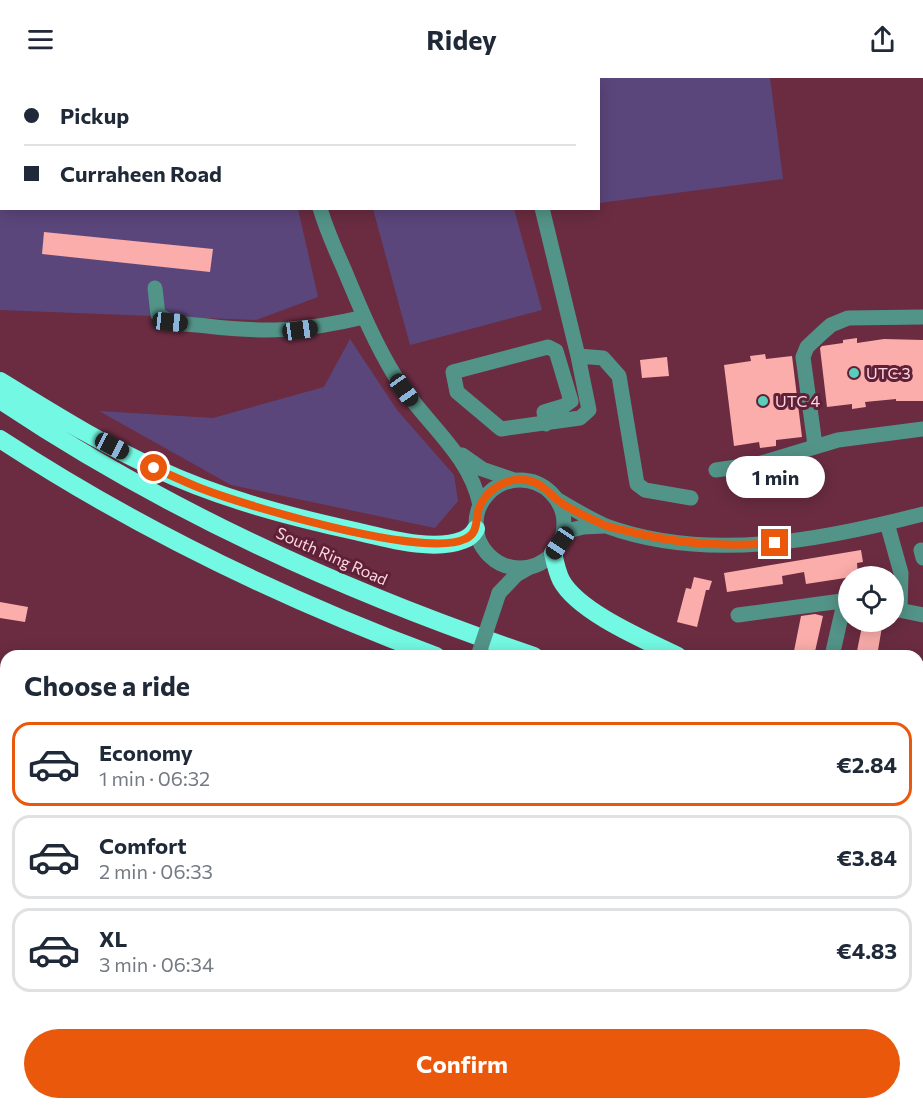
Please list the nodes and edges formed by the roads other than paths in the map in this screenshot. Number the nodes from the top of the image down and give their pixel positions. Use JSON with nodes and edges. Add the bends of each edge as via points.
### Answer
{"nodes":[{"id":1,"x":321,"y":210,"type":"edge"},
{"id":2,"x":542,"y":210,"type":"edge"},
{"id":3,"x":155,"y":288,"type":"dead end"},
{"id":4,"x":364,"y":318,"type":"junction"},
{"id":5,"x":923,"y":318,"type":"edge"},
{"id":6,"x":578,"y":356,"type":"junction"},
{"id":7,"x":0,"y":381,"type":"edge"},
{"id":8,"x":0,"y":400,"type":"edge"},
{"id":9,"x":546,"y":424,"type":"junction"},
{"id":10,"x":923,"y":429,"type":"edge"},
{"id":11,"x":0,"y":439,"type":"edge"},
{"id":12,"x":815,"y":445,"type":"junction"},
{"id":13,"x":457,"y":452,"type":"junction"},
{"id":14,"x":716,"y":470,"type":"dead end"},
{"id":15,"x":514,"y":480,"type":"junction"},
{"id":16,"x":691,"y":498,"type":"dead end"},
{"id":17,"x":558,"y":500,"type":"junction"},
{"id":18,"x":480,"y":505,"type":"junction"},
{"id":19,"x":923,"y":514,"type":"edge"},
{"id":20,"x":887,"y":523,"type":"junction"},
{"id":21,"x":607,"y":526,"type":"junction"},
{"id":22,"x":476,"y":529,"type":"junction"},
{"id":23,"x":564,"y":532,"type":"junction"},
{"id":24,"x":553,"y":553,"type":"junction"},
{"id":25,"x":492,"y":557,"type":"junction"},
{"id":26,"x":531,"y":566,"type":"junction"},
{"id":27,"x":899,"y":566,"type":"edge"},
{"id":28,"x":499,"y":593,"type":"junction"},
{"id":29,"x":838,"y":600,"type":"edge"},
{"id":30,"x":904,"y":611,"type":"edge"},
{"id":31,"x":738,"y":615,"type":"dead end"},
{"id":32,"x":923,"y":615,"type":"edge"},
{"id":33,"x":838,"y":631,"type":"edge"},
{"id":34,"x":421,"y":650,"type":"edge"},
{"id":35,"x":480,"y":650,"type":"edge"},
{"id":36,"x":517,"y":650,"type":"edge"},
{"id":37,"x":666,"y":650,"type":"edge"},
{"id":38,"x":833,"y":650,"type":"edge"}],
"edges":[{"from":1,"to":4,"type":"street"},
{"from":2,"to":6,"type":"street"},
{"from":3,"to":4,"type":"street","via":[[158,315],[170,322],[248,331],[311,328]]},
{"from":4,"to":13,"type":"street","via":[[395,377]]},
{"from":5,"to":12,"type":"street","via":[[848,318],[831,325],[807,346],[803,357]]},
{"from":6,"to":9,"type":"street","via":[[589,410],[580,418]]},
{"from":6,"to":16,"type":"street","via":[[603,358],[619,376],[637,484],[645,490]]},
{"from":7,"to":22,"type":"highway","via":[[154,468],[248,504],[356,532],[429,544],[464,540]]},
{"from":8,"to":36,"type":"highway","name":"South Ring Road","via":[[153,494],[310,569]]},
{"from":9,"to":9,"type":"street","via":[[544,412],[571,401],[556,351],[548,347],[453,372],[457,392],[501,429]]},
{"from":10,"to":12,"type":"street"},
{"from":11,"to":34,"type":"highway","via":[[98,500],[176,542],[297,600]]},
{"from":12,"to":14,"type":"street","via":[[758,464]]},
{"from":13,"to":15,"type":"street","via":[[482,469]]},
{"from":13,"to":18,"type":"street","via":[[471,476]]},
{"from":15,"to":17,"type":"street","via":[[534,482]]},
{"from":15,"to":18,"type":"street","via":[[488,493]]},
{"from":17,"to":21,"type":"street"},
{"from":17,"to":23,"type":"street"},
{"from":18,"to":22,"type":"street"},
{"from":19,"to":20,"type":"street"},
{"from":20,"to":21,"type":"street","via":[[803,540],[740,545],[653,538]]},
{"from":20,"to":27,"type":"street"},
{"from":21,"to":23,"type":"street"},
{"from":22,"to":25,"type":"street"},
{"from":23,"to":24,"type":"street"},
{"from":24,"to":26,"type":"street"},
{"from":24,"to":37,"type":"highway","via":[[562,582],[581,603]]},
{"from":25,"to":26,"type":"street","via":[[517,568]]},
{"from":25,"to":28,"type":"street"},
{"from":26,"to":28,"type":"street"},
{"from":28,"to":35,"type":"street","bridge":true},
{"from":29,"to":31,"type":"street"},
{"from":30,"to":32,"type":"street"},
{"from":33,"to":38,"type":"street"}]}
